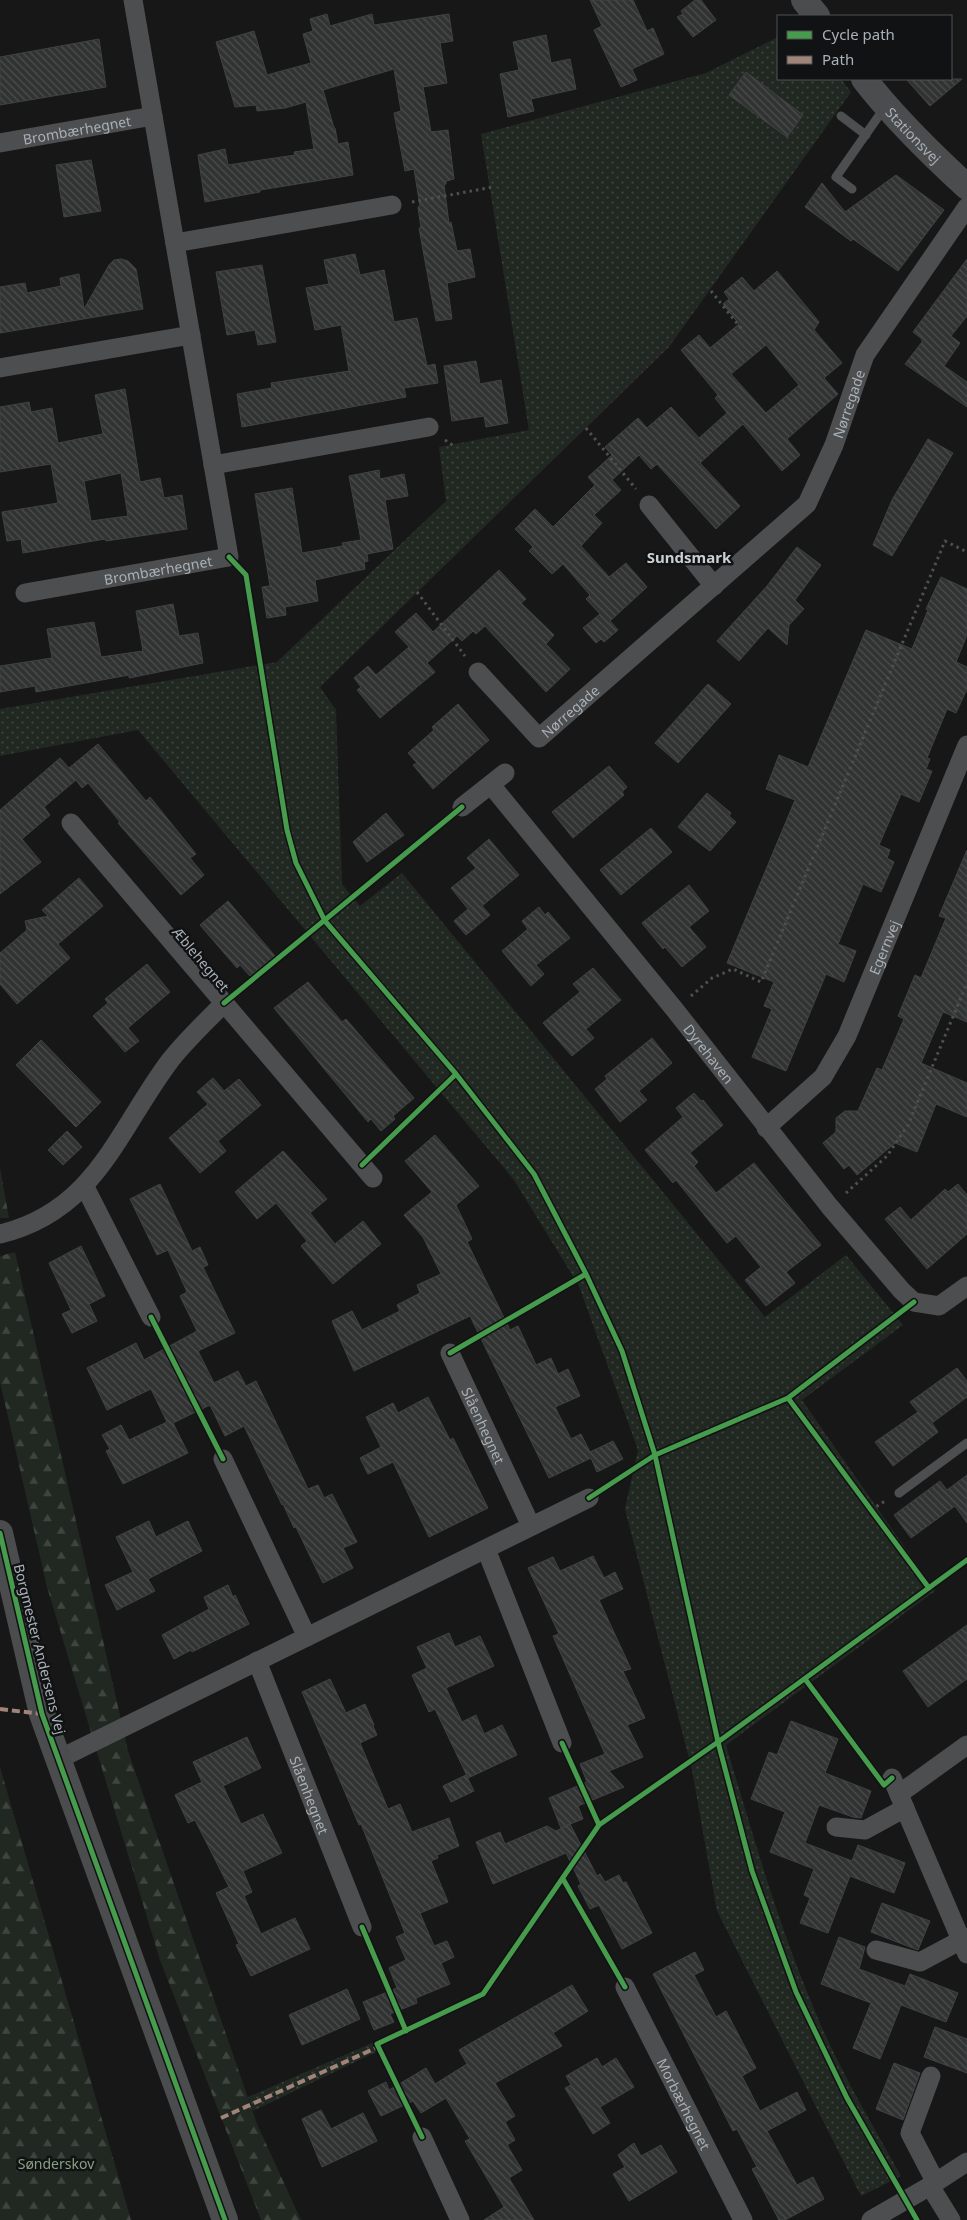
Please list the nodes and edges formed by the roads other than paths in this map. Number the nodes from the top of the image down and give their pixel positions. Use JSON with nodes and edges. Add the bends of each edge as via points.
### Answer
{"nodes":[{"id":1,"x":133,"y":0,"type":"edge"},
{"id":2,"x":804,"y":0,"type":"edge"},
{"id":3,"x":816,"y":15,"type":"edge"},
{"id":4,"x":865,"y":80,"type":"edge"},
{"id":5,"x":886,"y":107,"type":"junction"},
{"id":6,"x":153,"y":116,"type":"junction"},
{"id":7,"x":841,"y":116,"type":"dead end"},
{"id":8,"x":866,"y":135,"type":"junction"},
{"id":9,"x":0,"y":143,"type":"edge"},
{"id":10,"x":967,"y":187,"type":"edge"},
{"id":11,"x":852,"y":189,"type":"dead end"},
{"id":12,"x":392,"y":206,"type":"road end"},
{"id":13,"x":967,"y":207,"type":"edge"},
{"id":14,"x":175,"y":243,"type":"junction"},
{"id":15,"x":191,"y":335,"type":"junction"},
{"id":16,"x":0,"y":368,"type":"edge"},
{"id":17,"x":429,"y":427,"type":"dead end"},
{"id":18,"x":214,"y":465,"type":"junction"},
{"id":19,"x":650,"y":505,"type":"road end"},
{"id":20,"x":714,"y":586,"type":"junction"},
{"id":21,"x":25,"y":592,"type":"dead end"},
{"id":22,"x":478,"y":672,"type":"road end"},
{"id":23,"x":967,"y":745,"type":"edge"},
{"id":24,"x":462,"y":807,"type":"dead end"},
{"id":25,"x":71,"y":823,"type":"dead end"},
{"id":26,"x":224,"y":1003,"type":"junction"},
{"id":27,"x":766,"y":1128,"type":"junction"},
{"id":28,"x":373,"y":1178,"type":"dead end"},
{"id":29,"x":85,"y":1187,"type":"junction"},
{"id":30,"x":0,"y":1234,"type":"edge"},
{"id":31,"x":967,"y":1286,"type":"edge"},
{"id":32,"x":151,"y":1317,"type":"dead end"},
{"id":33,"x":450,"y":1353,"type":"dead end"},
{"id":34,"x":967,"y":1443,"type":"edge"},
{"id":35,"x":223,"y":1459,"type":"dead end"},
{"id":36,"x":899,"y":1492,"type":"dead end"},
{"id":37,"x":589,"y":1498,"type":"dead end"},
{"id":38,"x":531,"y":1526,"type":"junction"},
{"id":39,"x":0,"y":1533,"type":"edge"},
{"id":40,"x":486,"y":1548,"type":"junction"},
{"id":41,"x":307,"y":1637,"type":"junction"},
{"id":42,"x":258,"y":1661,"type":"junction"},
{"id":43,"x":562,"y":1743,"type":"dead end"},
{"id":44,"x":967,"y":1744,"type":"edge"},
{"id":45,"x":57,"y":1760,"type":"junction"},
{"id":46,"x":898,"y":1794,"type":"junction"},
{"id":47,"x":836,"y":1827,"type":"dead end"},
{"id":48,"x":362,"y":1927,"type":"dead end"},
{"id":49,"x":965,"y":1944,"type":"edge"},
{"id":50,"x":876,"y":1950,"type":"dead end"},
{"id":51,"x":625,"y":1987,"type":"dead end"},
{"id":52,"x":931,"y":2076,"type":"dead end"},
{"id":53,"x":422,"y":2137,"type":"dead end"},
{"id":54,"x":967,"y":2162,"type":"edge"},
{"id":55,"x":933,"y":2184,"type":"junction"},
{"id":56,"x":225,"y":2220,"type":"edge"},
{"id":57,"x":460,"y":2220,"type":"edge"},
{"id":58,"x":743,"y":2220,"type":"edge"},
{"id":59,"x":870,"y":2220,"type":"edge"},
{"id":60,"x":951,"y":2220,"type":"edge"}],
"edges":[{"from":1,"to":6,"type":"street","name":"Brombærhegnet"},
{"from":2,"to":3,"type":"street"},
{"from":4,"to":5,"type":"street","name":"Stationsvej"},
{"from":5,"to":8,"type":"lane"},
{"from":5,"to":10,"type":"street","name":"Stationsvej","via":[[928,152]]},
{"from":6,"to":9,"type":"street","name":"Brombærhegnet"},
{"from":6,"to":14,"type":"street","name":"Brombærhegnet"},
{"from":7,"to":8,"type":"lane"},
{"from":8,"to":11,"type":"lane","via":[[836,177]]},
{"from":12,"to":14,"type":"street"},
{"from":13,"to":20,"type":"street","name":"Nørregade","via":[[865,355],[834,445],[807,504]]},
{"from":14,"to":15,"type":"street","name":"Brombærhegnet"},
{"from":15,"to":16,"type":"street"},
{"from":15,"to":18,"type":"street","name":"Brombærhegnet"},
{"from":17,"to":18,"type":"street"},
{"from":18,"to":21,"type":"street","name":"Brombærhegnet","via":[[229,557]]},
{"from":19,"to":20,"type":"street"},
{"from":20,"to":22,"type":"street","name":"Nørregade","via":[[539,738]]},
{"from":23,"to":27,"type":"street","name":"Egernvej","via":[[847,1036],[823,1077]]},
{"from":24,"to":27,"type":"street","name":"Dyrehaven","via":[[498,779]]},
{"from":25,"to":26,"type":"street","name":"Æblehegnet"},
{"from":26,"to":28,"type":"street","name":"Æblehegnet"},
{"from":26,"to":29,"type":"street","name":"Æblehegnet","via":[[170,1060],[104,1164]]},
{"from":27,"to":31,"type":"street","name":"Dyrehaven","via":[[914,1302],[939,1306]]},
{"from":29,"to":30,"type":"street","name":"Æblehegnet","via":[[38,1221]]},
{"from":29,"to":32,"type":"street"},
{"from":33,"to":38,"type":"street","name":"Slåenhegnet"},
{"from":34,"to":36,"type":"lane"},
{"from":35,"to":41,"type":"street"},
{"from":37,"to":38,"type":"street"},
{"from":38,"to":40,"type":"street"},
{"from":39,"to":45,"type":"street","name":"Borgmester Andersens Vej","via":[[42,1714]]},
{"from":40,"to":41,"type":"street"},
{"from":40,"to":43,"type":"street"},
{"from":41,"to":42,"type":"street"},
{"from":42,"to":45,"type":"street"},
{"from":42,"to":48,"type":"street","name":"Slåenhegnet"},
{"from":44,"to":46,"type":"street"},
{"from":45,"to":56,"type":"street","name":"Borgmester Andersens Vej"},
{"from":46,"to":47,"type":"street","via":[[864,1830]]},
{"from":46,"to":49,"type":"street"},
{"from":49,"to":50,"type":"street","via":[[920,1962]]},
{"from":51,"to":58,"type":"street","name":"Morbærhegnet"},
{"from":52,"to":55,"type":"street","via":[[910,2133]]},
{"from":53,"to":57,"type":"street"},
{"from":54,"to":55,"type":"street"},
{"from":55,"to":59,"type":"street"},
{"from":55,"to":60,"type":"street"}]}
